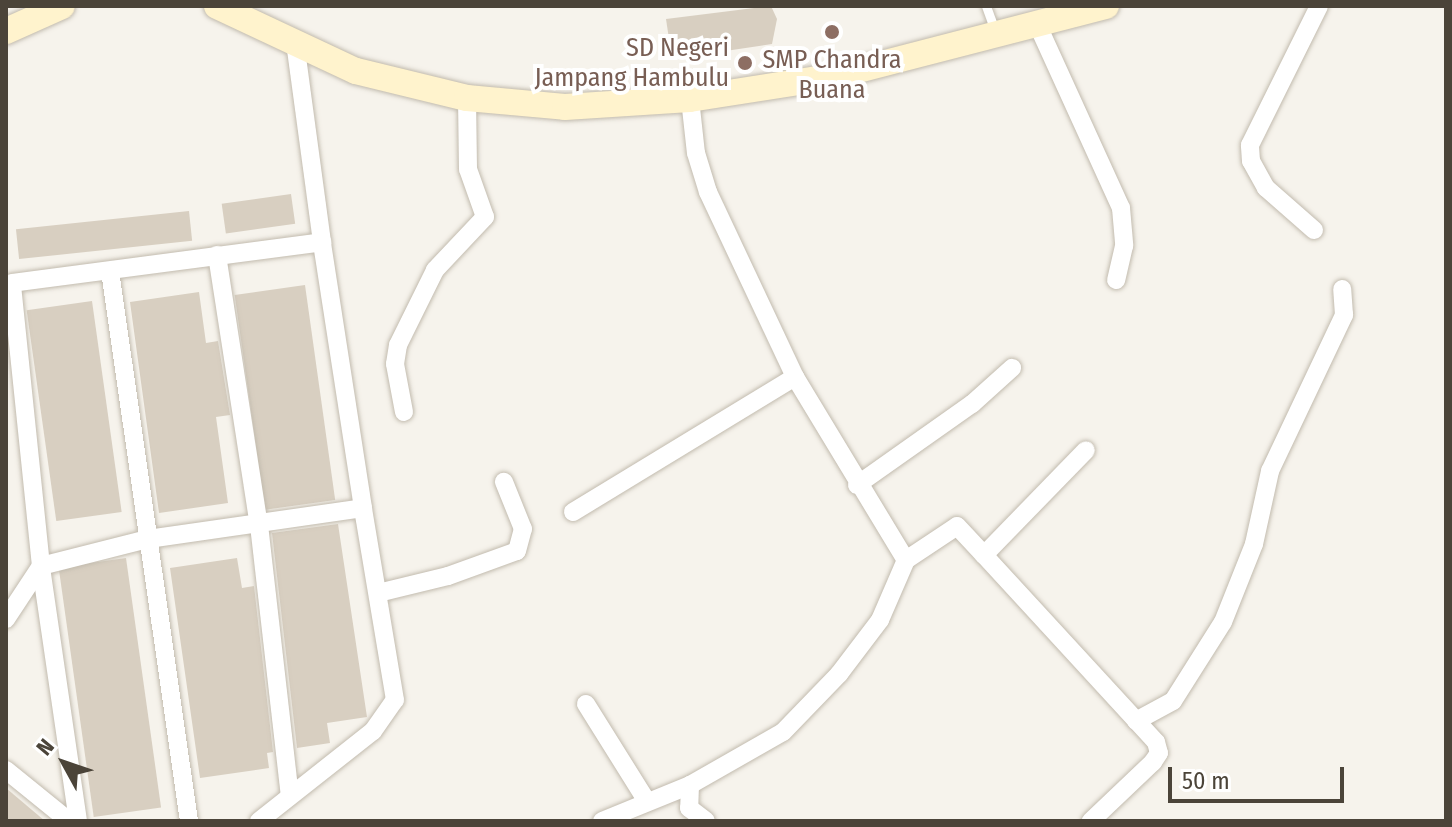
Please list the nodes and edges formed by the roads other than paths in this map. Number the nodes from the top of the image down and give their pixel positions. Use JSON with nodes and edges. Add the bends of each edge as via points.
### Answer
{"nodes":[{"id":1,"x":62,"y":6,"type":"edge"},
{"id":2,"x":217,"y":6,"type":"edge"},
{"id":3,"x":986,"y":6,"type":"edge"},
{"id":4,"x":1106,"y":6,"type":"edge"},
{"id":5,"x":1319,"y":6,"type":"edge"},
{"id":6,"x":259,"y":17,"type":"edge"},
{"id":7,"x":1039,"y":28,"type":"junction"},
{"id":8,"x":6,"y":31,"type":"edge"},
{"id":9,"x":995,"y":31,"type":"junction"},
{"id":10,"x":295,"y":42,"type":"junction"},
{"id":11,"x":467,"y":98,"type":"junction"},
{"id":12,"x":690,"y":99,"type":"junction"},
{"id":13,"x":1314,"y":230,"type":"dead end"},
{"id":14,"x":322,"y":242,"type":"junction"},
{"id":15,"x":217,"y":255,"type":"junction"},
{"id":16,"x":110,"y":271,"type":"junction"},
{"id":17,"x":1116,"y":280,"type":"dead end"},
{"id":18,"x":1342,"y":289,"type":"dead end"},
{"id":19,"x":1012,"y":368,"type":"dead end"},
{"id":20,"x":795,"y":377,"type":"junction"},
{"id":21,"x":404,"y":412,"type":"dead end"},
{"id":22,"x":1086,"y":450,"type":"dead end"},
{"id":23,"x":504,"y":482,"type":"dead end"},
{"id":24,"x":857,"y":485,"type":"junction"},
{"id":25,"x":363,"y":508,"type":"junction"},
{"id":26,"x":573,"y":512,"type":"dead end"},
{"id":27,"x":259,"y":525,"type":"junction"},
{"id":28,"x":148,"y":539,"type":"junction"},
{"id":29,"x":984,"y":555,"type":"junction"},
{"id":30,"x":906,"y":560,"type":"junction"},
{"id":31,"x":41,"y":566,"type":"junction"},
{"id":32,"x":378,"y":593,"type":"junction"},
{"id":33,"x":6,"y":619,"type":"edge"},
{"id":34,"x":586,"y":704,"type":"dead end"},
{"id":35,"x":1136,"y":721,"type":"junction"},
{"id":36,"x":6,"y":770,"type":"edge"},
{"id":37,"x":690,"y":785,"type":"junction"},
{"id":38,"x":290,"y":795,"type":"junction"},
{"id":39,"x":646,"y":800,"type":"junction"},
{"id":40,"x":69,"y":821,"type":"edge"},
{"id":41,"x":78,"y":821,"type":"edge"},
{"id":42,"x":189,"y":821,"type":"edge"},
{"id":43,"x":259,"y":821,"type":"edge"},
{"id":44,"x":602,"y":821,"type":"edge"},
{"id":45,"x":706,"y":821,"type":"edge"},
{"id":46,"x":1091,"y":821,"type":"edge"}],
"edges":[{"from":1,"to":8,"type":"street"},
{"from":2,"to":6,"type":"street"},
{"from":3,"to":9,"type":"lane"},
{"from":4,"to":7,"type":"street"},
{"from":5,"to":13,"type":"street","via":[[1250,145],[1251,161],[1266,188]]},
{"from":6,"to":10,"type":"street"},
{"from":7,"to":9,"type":"street"},
{"from":7,"to":17,"type":"street","via":[[1121,208],[1124,246]]},
{"from":9,"to":12,"type":"street","via":[[831,77]]},
{"from":10,"to":11,"type":"street","via":[[356,71]]},
{"from":10,"to":14,"type":"street"},
{"from":11,"to":12,"type":"street","via":[[565,107]]},
{"from":11,"to":21,"type":"street","via":[[468,169],[485,217],[435,270],[403,333],[395,364]]},
{"from":12,"to":20,"type":"street","via":[[700,172]]},
{"from":14,"to":15,"type":"street"},
{"from":14,"to":25,"type":"street"},
{"from":15,"to":16,"type":"street"},
{"from":15,"to":27,"type":"street"},
{"from":16,"to":28,"type":"street"},
{"from":16,"to":31,"type":"street","via":[[17,279],[10,288]]},
{"from":18,"to":35,"type":"street","via":[[1344,315],[1270,471],[1254,544],[1223,622],[1173,701]]},
{"from":19,"to":24,"type":"street","via":[[972,404]]},
{"from":20,"to":24,"type":"street"},
{"from":20,"to":26,"type":"street"},
{"from":22,"to":29,"type":"street"},
{"from":23,"to":32,"type":"street","via":[[523,529],[517,551]]},
{"from":24,"to":30,"type":"street"},
{"from":25,"to":27,"type":"street"},
{"from":25,"to":32,"type":"street"},
{"from":27,"to":28,"type":"street"},
{"from":27,"to":38,"type":"street"},
{"from":28,"to":31,"type":"street"},
{"from":28,"to":42,"type":"street"},
{"from":29,"to":30,"type":"street","via":[[957,526]]},
{"from":29,"to":35,"type":"street"},
{"from":30,"to":37,"type":"street","via":[[880,620],[811,703],[783,732]]},
{"from":31,"to":33,"type":"street"},
{"from":31,"to":41,"type":"street"},
{"from":32,"to":38,"type":"street","via":[[395,700],[373,731]]},
{"from":34,"to":39,"type":"street"},
{"from":35,"to":46,"type":"street","via":[[1159,753]]},
{"from":36,"to":40,"type":"street"},
{"from":37,"to":39,"type":"street"},
{"from":37,"to":45,"type":"street","via":[[689,808]]},
{"from":38,"to":43,"type":"street"},
{"from":39,"to":44,"type":"street"}]}
